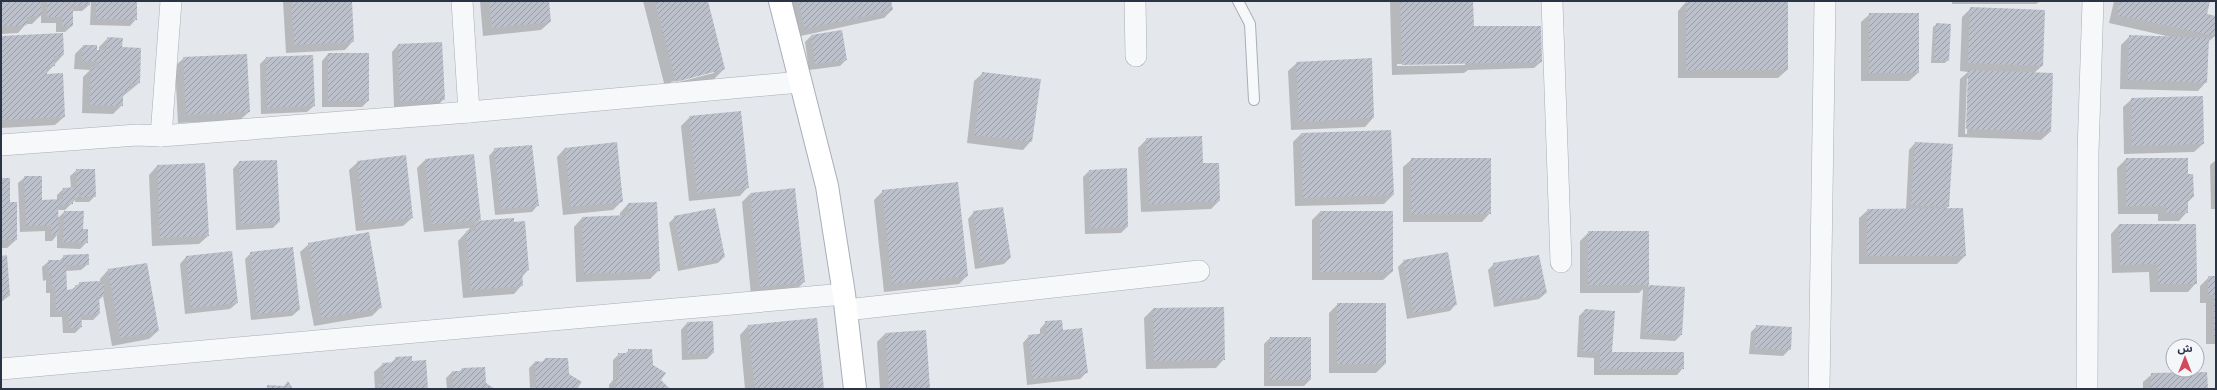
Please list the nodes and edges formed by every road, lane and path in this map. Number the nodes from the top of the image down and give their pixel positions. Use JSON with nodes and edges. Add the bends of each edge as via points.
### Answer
{"nodes":[{"id":1,"x":171,"y":1,"type":"edge"},
{"id":2,"x":462,"y":1,"type":"edge"},
{"id":3,"x":780,"y":1,"type":"edge"},
{"id":4,"x":1134,"y":1,"type":"edge"},
{"id":5,"x":1238,"y":1,"type":"edge"},
{"id":6,"x":1552,"y":1,"type":"edge"},
{"id":7,"x":1825,"y":1,"type":"edge"},
{"id":8,"x":2093,"y":1,"type":"edge"},
{"id":9,"x":1136,"y":56,"type":"dead end"},
{"id":10,"x":800,"y":82,"type":"junction"},
{"id":11,"x":1254,"y":100,"type":"dead end"},
{"id":12,"x":469,"y":112,"type":"junction"},
{"id":13,"x":161,"y":136,"type":"junction"},
{"id":14,"x":1,"y":145,"type":"edge"},
{"id":15,"x":1561,"y":262,"type":"dead end"},
{"id":16,"x":1198,"y":271,"type":"dead end"},
{"id":17,"x":845,"y":302,"type":"junction"},
{"id":18,"x":1,"y":369,"type":"edge"},
{"id":19,"x":855,"y":389,"type":"edge"},
{"id":20,"x":1819,"y":389,"type":"edge"},
{"id":21,"x":2087,"y":389,"type":"edge"}],
"edges":[{"from":1,"to":13,"type":"street"},
{"from":2,"to":12,"type":"street"},
{"from":3,"to":10,"type":"street"},
{"from":4,"to":9,"type":"street"},
{"from":5,"to":11,"type":"lane","via":[[1250,24]]},
{"from":6,"to":15,"type":"street"},
{"from":7,"to":20,"type":"street"},
{"from":8,"to":21,"type":"street","via":[[2088,152]]},
{"from":10,"to":12,"type":"street"},
{"from":10,"to":17,"type":"street","via":[[827,186]]},
{"from":12,"to":13,"type":"street"},
{"from":13,"to":14,"type":"street","via":[[137,135]]},
{"from":16,"to":17,"type":"street"},
{"from":17,"to":18,"type":"street"},
{"from":17,"to":19,"type":"street"}]}
